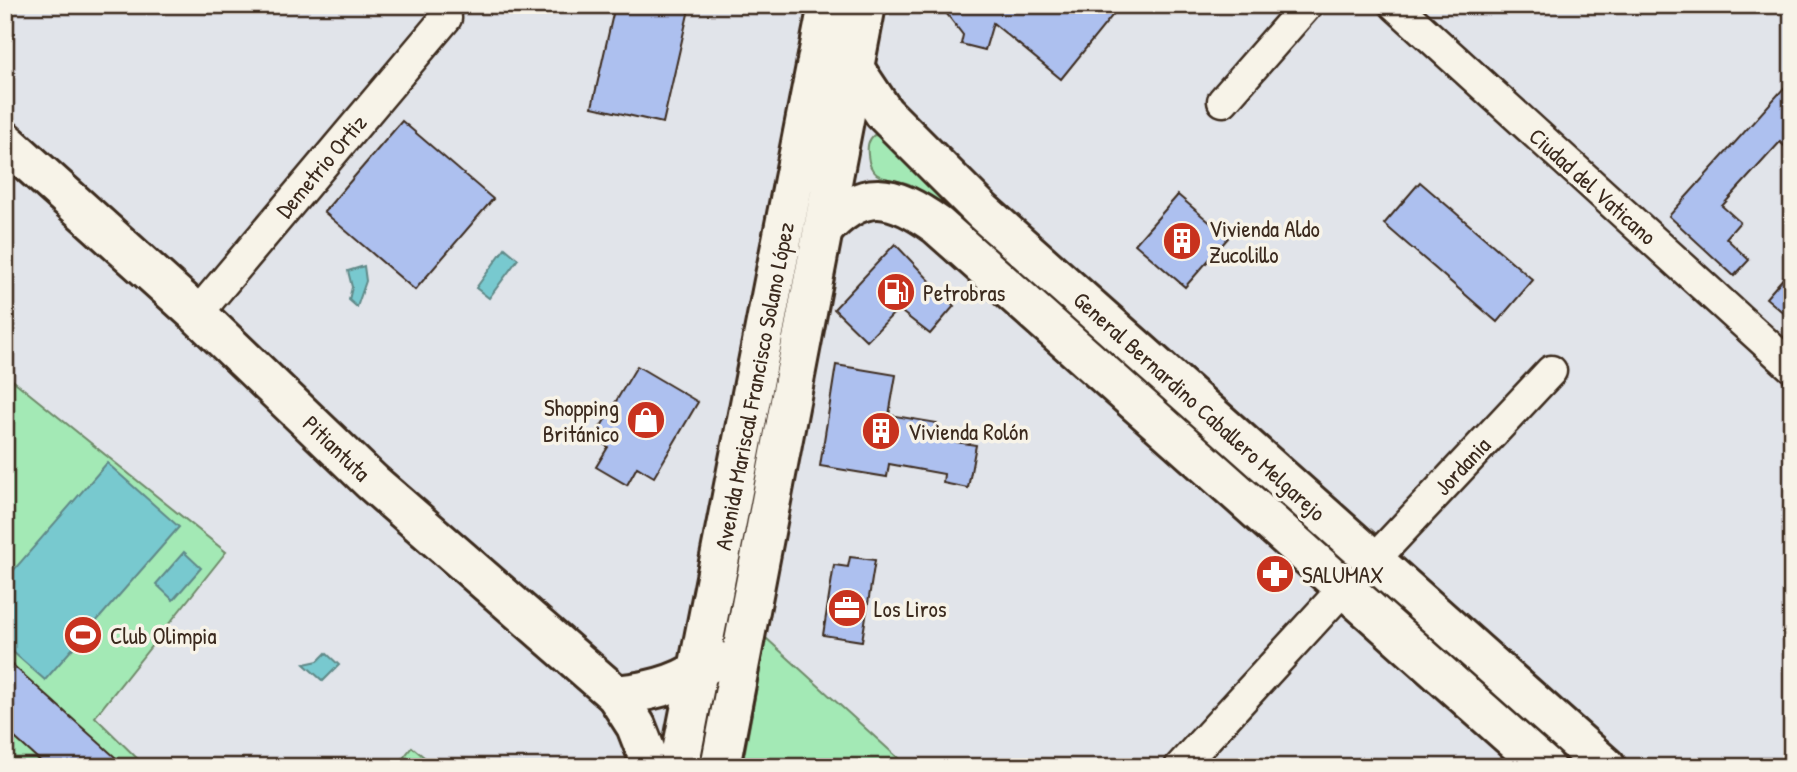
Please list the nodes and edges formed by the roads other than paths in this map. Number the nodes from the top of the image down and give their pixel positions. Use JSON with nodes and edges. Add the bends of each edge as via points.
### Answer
{"nodes":[{"id":1,"x":866,"y":5,"type":"edge"},
{"id":2,"x":1307,"y":5,"type":"edge"},
{"id":3,"x":1395,"y":5,"type":"edge"},
{"id":4,"x":822,"y":10,"type":"edge"},
{"id":5,"x":446,"y":18,"type":"dead end"},
{"id":6,"x":854,"y":72,"type":"junction"},
{"id":7,"x":1223,"y":101,"type":"dead end"},
{"id":8,"x":5,"y":141,"type":"edge"},
{"id":9,"x":823,"y":230,"type":"junction"},
{"id":10,"x":197,"y":314,"type":"junction"},
{"id":11,"x":1126,"y":336,"type":"junction"},
{"id":12,"x":1792,"y":367,"type":"edge"},
{"id":13,"x":1099,"y":369,"type":"junction"},
{"id":14,"x":1552,"y":371,"type":"dead end"},
{"id":15,"x":1373,"y":561,"type":"junction"},
{"id":16,"x":1344,"y":588,"type":"junction"},
{"id":17,"x":746,"y":631,"type":"junction"},
{"id":18,"x":698,"y":673,"type":"junction"},
{"id":19,"x":616,"y":695,"type":"junction"},
{"id":20,"x":652,"y":767,"type":"edge"},
{"id":21,"x":680,"y":767,"type":"edge"},
{"id":22,"x":720,"y":767,"type":"edge"},
{"id":23,"x":1180,"y":767,"type":"edge"},
{"id":24,"x":1545,"y":767,"type":"edge"},
{"id":25,"x":1606,"y":767,"type":"edge"}],
"edges":[{"from":1,"to":6,"type":"main road","name":"Avenida Mariscal Francisco Solano López"},
{"from":2,"to":7,"type":"street"},
{"from":3,"to":12,"type":"street","name":"Ciudad del Vaticano"},
{"from":4,"to":6,"type":"main road","name":"General Bernardino Caballero Melgarejo"},
{"from":4,"to":18,"type":"main road","name":"Avenida Mariscal Francisco Solano López"},
{"from":5,"to":10,"type":"street","name":"Demetrio Ortiz"},
{"from":6,"to":9,"type":"main road","name":"Avenida Mariscal Francisco Solano López"},
{"from":6,"to":11,"type":"main road","name":"General Bernardino Caballero Melgarejo","via":[[911,143],[1063,285]]},
{"from":8,"to":10,"type":"main road","name":"Pitiantuta"},
{"from":9,"to":13,"type":"main road","name":"General Bernardino Caballero Melgarejo","via":[[842,210],[864,200],[893,199],[915,209]]},
{"from":9,"to":17,"type":"main road","name":"Avenida Mariscal Francisco Solano López"},
{"from":10,"to":19,"type":"main road","name":"Pitiantuta","via":[[372,482]]},
{"from":11,"to":13,"type":"main road"},
{"from":11,"to":15,"type":"main road","name":"General Bernardino Caballero Melgarejo"},
{"from":13,"to":16,"type":"main road","name":"General Bernardino Caballero Melgarejo"},
{"from":14,"to":15,"type":"street","name":"Jordania"},
{"from":15,"to":25,"type":"main road","name":"General Bernardino Caballero Melgarejo"},
{"from":16,"to":23,"type":"street"},
{"from":16,"to":24,"type":"main road","name":"General Bernardino Caballero Melgarejo"},
{"from":17,"to":18,"type":"main road"},
{"from":17,"to":22,"type":"main road","name":"Avenida Mariscal Francisco Solano López"},
{"from":18,"to":19,"type":"main road","via":[[664,686]]},
{"from":18,"to":21,"type":"main road","name":"Avenida Mariscal Francisco Solano López"},
{"from":19,"to":20,"type":"main road","name":"Pitiantuta","via":[[636,726]]}]}
